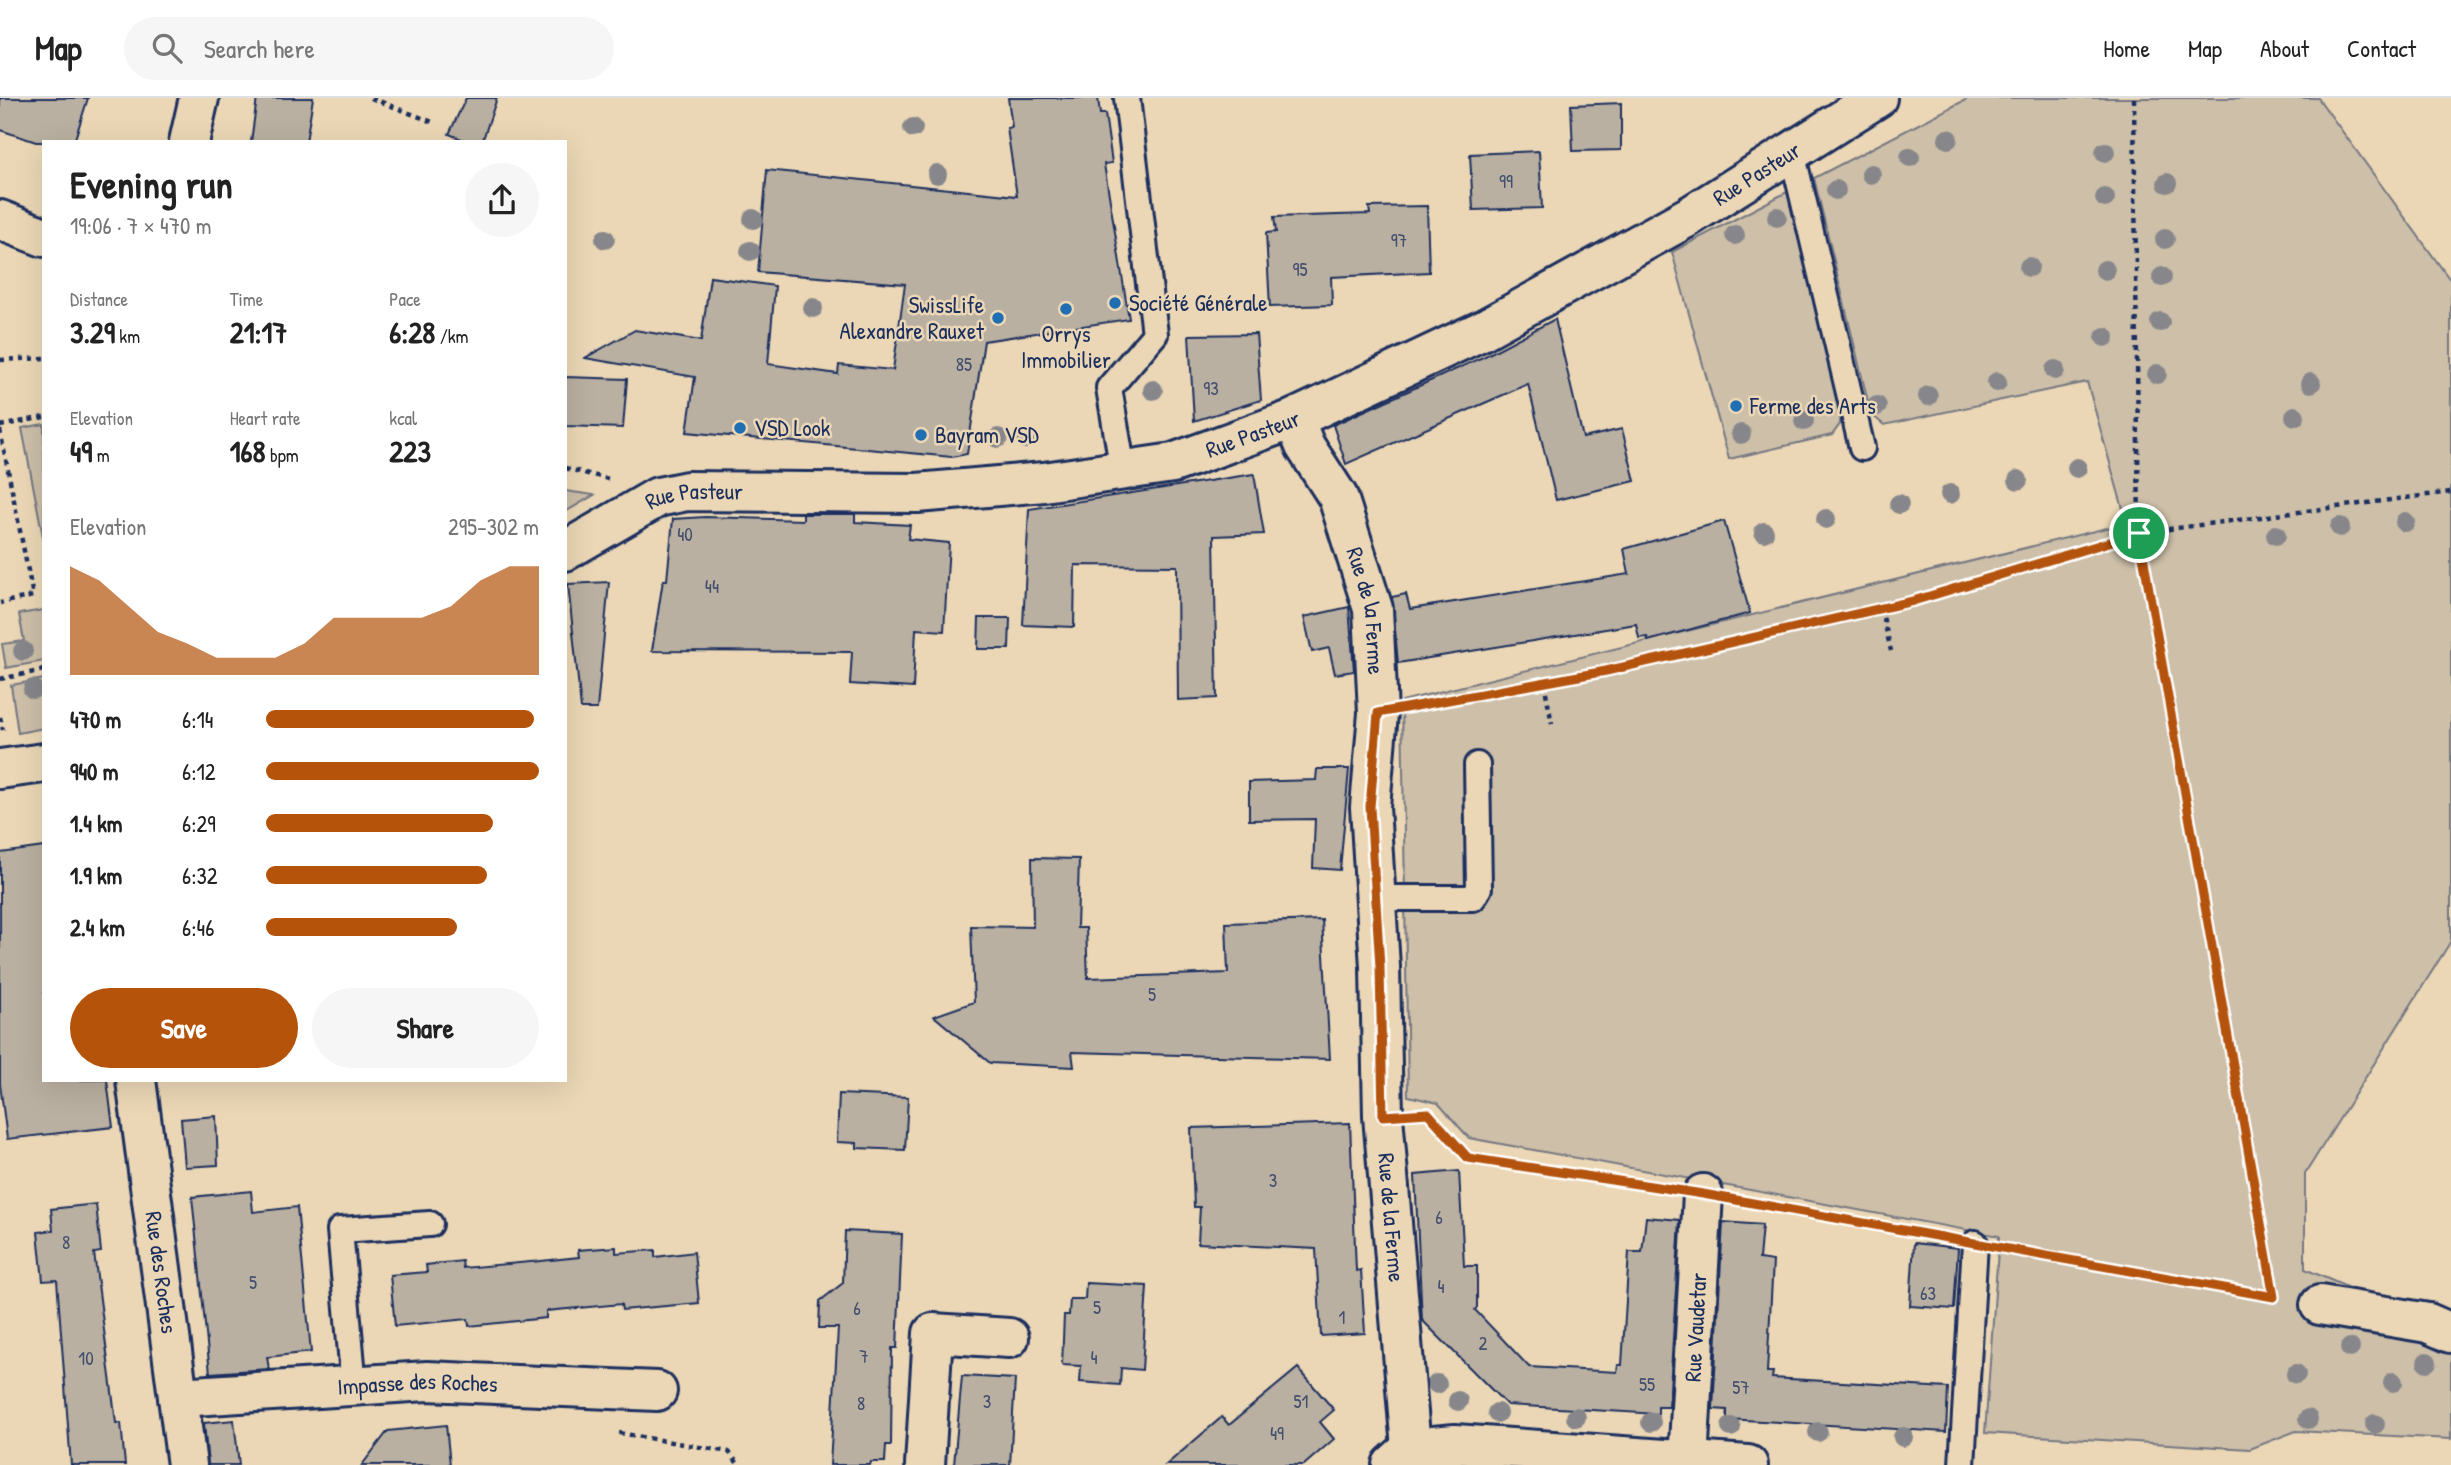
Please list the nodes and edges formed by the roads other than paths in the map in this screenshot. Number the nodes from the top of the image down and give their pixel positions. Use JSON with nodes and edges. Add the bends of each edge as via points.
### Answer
{"nodes":[{"id":1,"x":199,"y":98,"type":"edge"},
{"id":2,"x":1128,"y":98,"type":"edge"},
{"id":3,"x":1877,"y":98,"type":"edge"},
{"id":4,"x":189,"y":140,"type":"edge"},
{"id":5,"x":1792,"y":152,"type":"junction"},
{"id":6,"x":0,"y":220,"type":"edge"},
{"id":7,"x":42,"y":236,"type":"edge"},
{"id":8,"x":1294,"y":419,"type":"junction"},
{"id":9,"x":1862,"y":449,"type":"dead end"},
{"id":10,"x":1123,"y":471,"type":"junction"},
{"id":11,"x":567,"y":550,"type":"edge"},
{"id":12,"x":42,"y":764,"type":"edge"},
{"id":13,"x":1477,"y":765,"type":"dead end"},
{"id":14,"x":0,"y":769,"type":"edge"},
{"id":15,"x":1374,"y":898,"type":"junction"},
{"id":16,"x":136,"y":1082,"type":"edge"},
{"id":17,"x":1703,"y":1194,"type":"road end"},
{"id":18,"x":430,"y":1224,"type":"dead end"},
{"id":19,"x":1975,"y":1243,"type":"road end"},
{"id":20,"x":2320,"y":1305,"type":"road end"},
{"id":21,"x":2451,"y":1333,"type":"edge"},
{"id":22,"x":1009,"y":1338,"type":"dead end"},
{"id":23,"x":354,"y":1387,"type":"junction"},
{"id":24,"x":657,"y":1391,"type":"dead end"},
{"id":25,"x":178,"y":1397,"type":"junction"},
{"id":26,"x":1402,"y":1456,"type":"edge"},
{"id":27,"x":1688,"y":1461,"type":"junction"},
{"id":28,"x":187,"y":1465,"type":"edge"},
{"id":29,"x":925,"y":1465,"type":"edge"},
{"id":30,"x":1748,"y":1465,"type":"edge"},
{"id":31,"x":1962,"y":1465,"type":"edge"}],
"edges":[{"from":1,"to":4,"type":"street"},
{"from":2,"to":10,"type":"lane","via":[[1155,334],[1109,388]]},
{"from":3,"to":5,"type":"street","name":"Rue Pasteur"},
{"from":5,"to":8,"type":"street","name":"Rue Pasteur","via":[[1688,217],[1481,331]]},
{"from":5,"to":9,"type":"lane"},
{"from":6,"to":7,"type":"street"},
{"from":8,"to":10,"type":"street","name":"Rue Pasteur","via":[[1172,463]]},
{"from":8,"to":15,"type":"street","name":"Rue de la Ferme","via":[[1305,446],[1338,497],[1373,609],[1378,713],[1370,807]]},
{"from":10,"to":11,"type":"street","name":"Rue Pasteur","via":[[917,493],[687,491],[658,497]]},
{"from":12,"to":14,"type":"street"},
{"from":13,"to":15,"type":"lane","via":[[1479,888],[1472,898]]},
{"from":15,"to":26,"type":"street","name":"Rue de la Ferme"},
{"from":16,"to":25,"type":"street","name":"Rue des Roches"},
{"from":17,"to":27,"type":"street","name":"Rue Vaudetar"},
{"from":18,"to":23,"type":"lane","via":[[340,1230]]},
{"from":19,"to":31,"type":"lane"},
{"from":20,"to":21,"type":"street","via":[[2428,1324]]},
{"from":22,"to":29,"type":"street","via":[[933,1333]]},
{"from":23,"to":24,"type":"street","name":"Impasse des Roches","via":[[427,1381]]},
{"from":23,"to":25,"type":"street","name":"Impasse des Roches"},
{"from":25,"to":28,"type":"street","name":"Rue des Roches"},
{"from":26,"to":27,"type":"street","via":[[1455,1444]]},
{"from":27,"to":30,"type":"street"}]}
